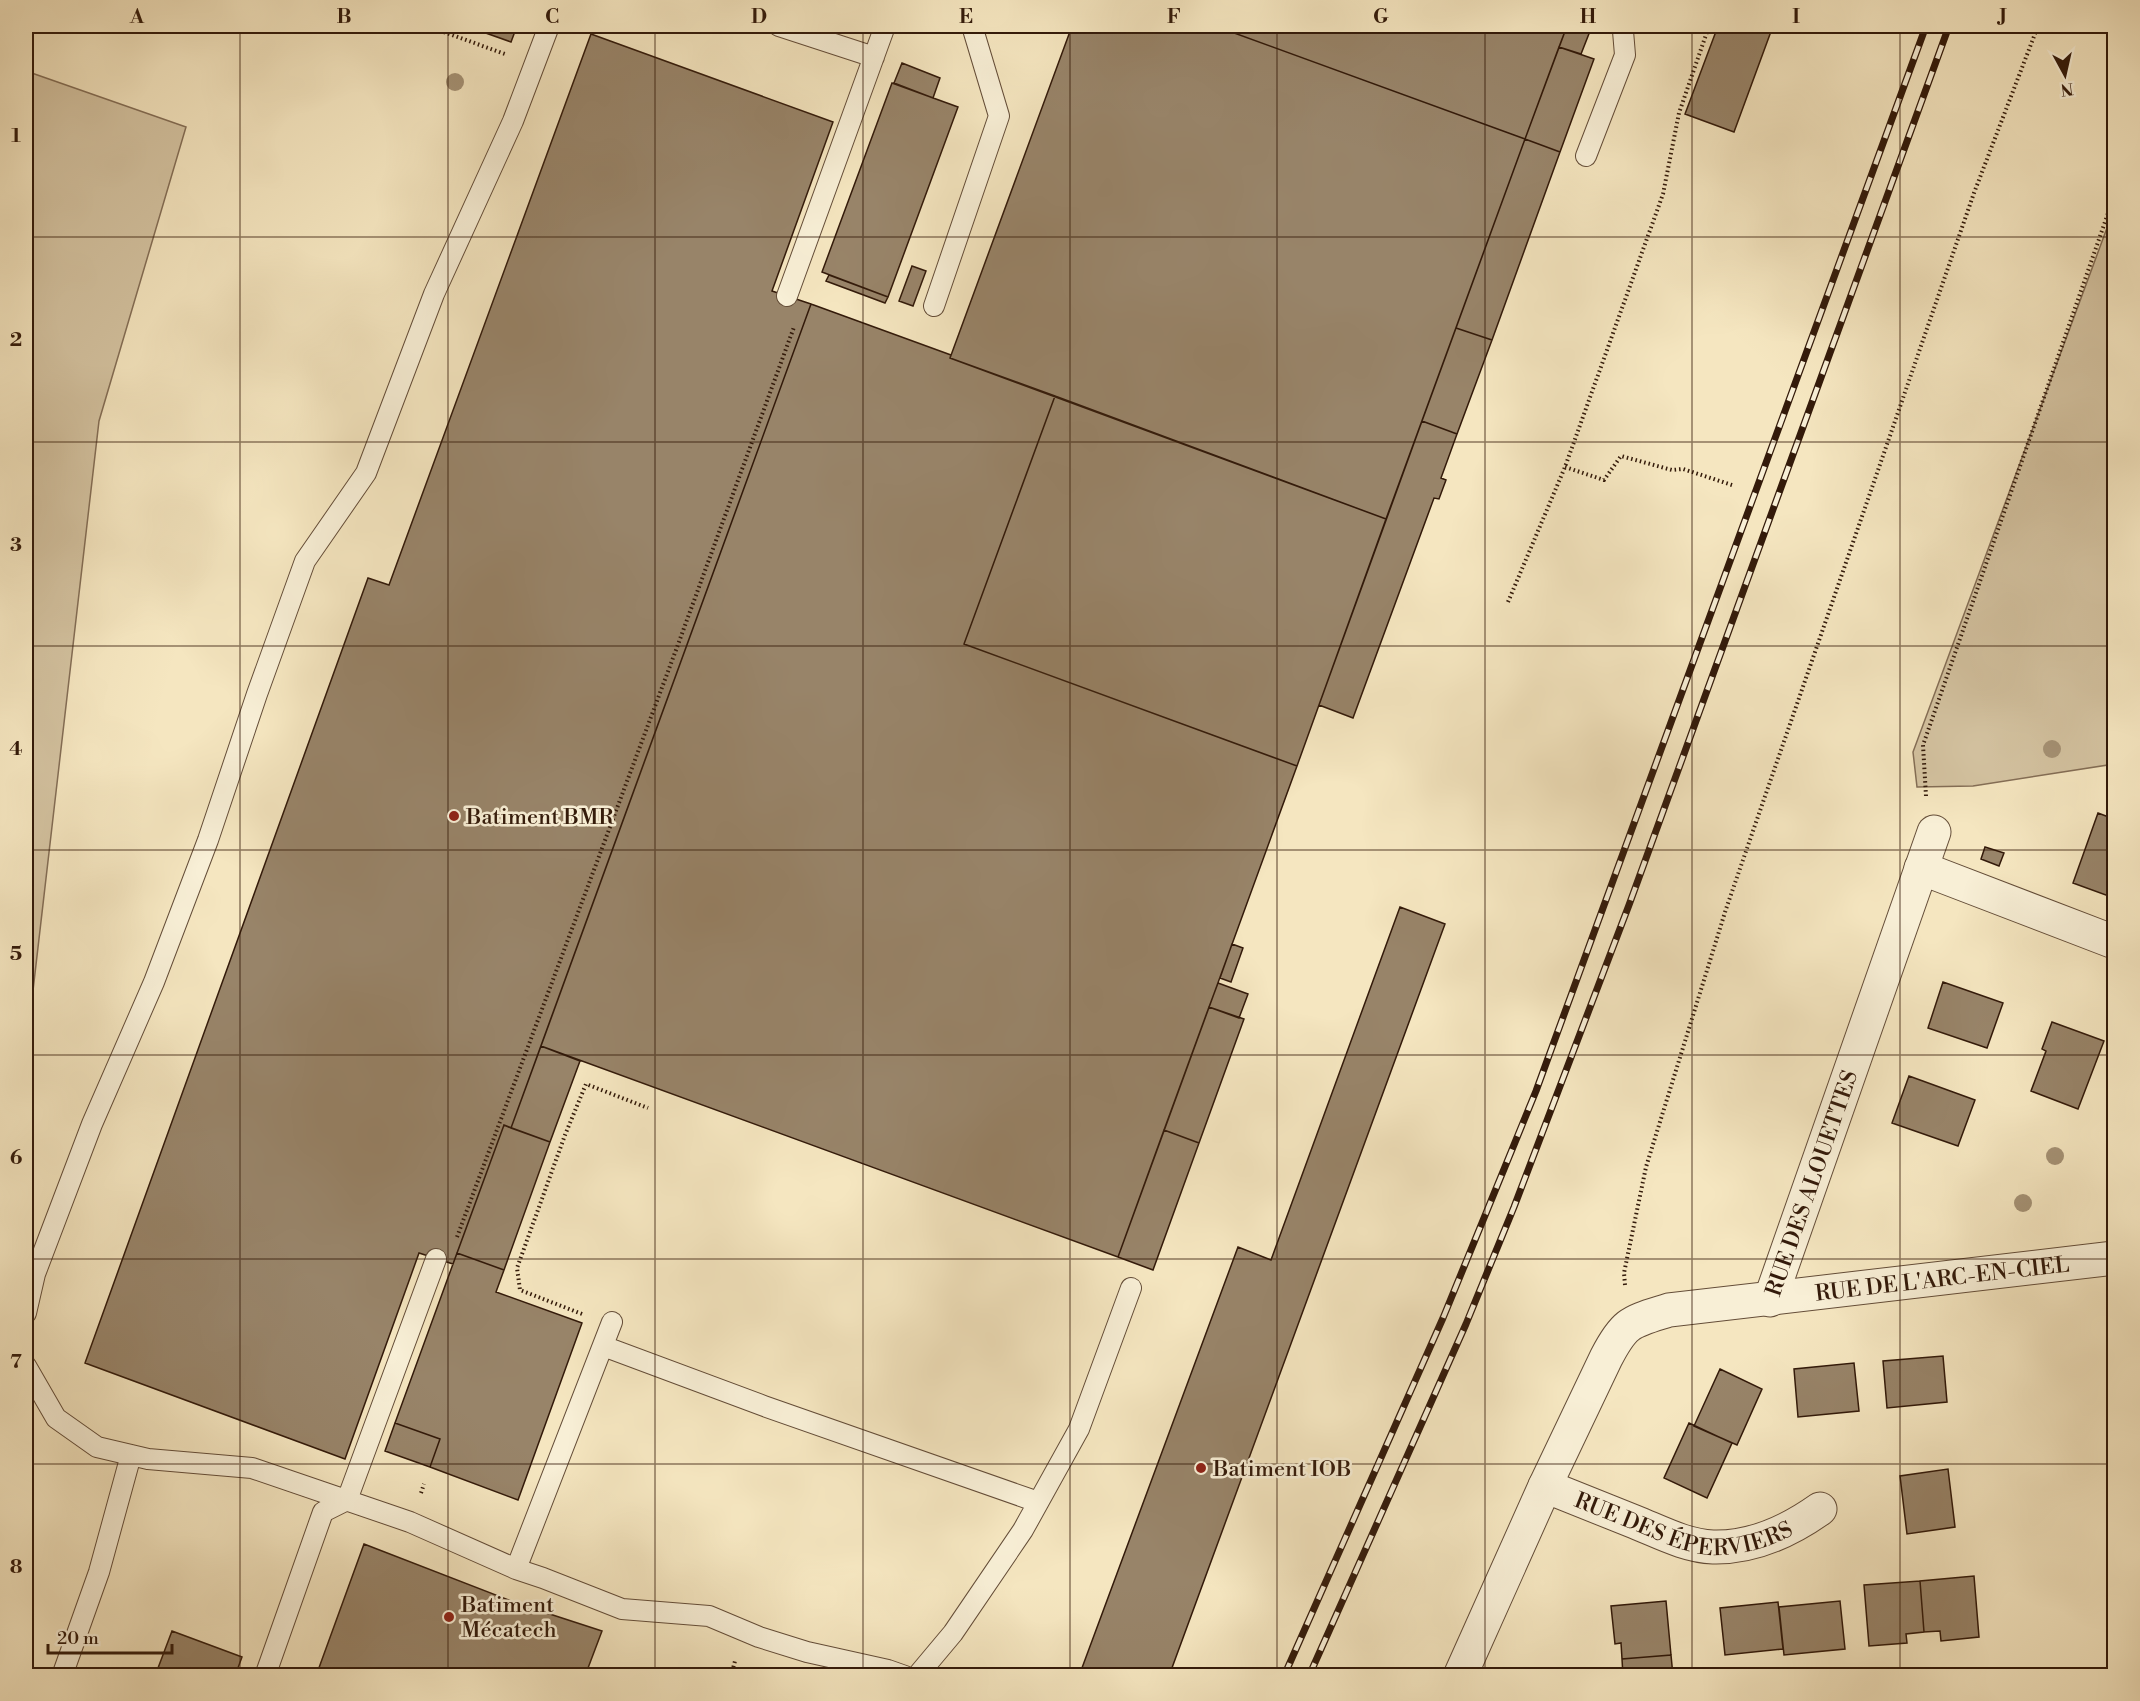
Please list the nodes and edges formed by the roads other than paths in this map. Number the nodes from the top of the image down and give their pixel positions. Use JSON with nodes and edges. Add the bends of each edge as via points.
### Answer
{"nodes":[{"id":1,"x":549,"y":26,"type":"edge"},
{"id":2,"x":779,"y":26,"type":"edge"},
{"id":3,"x":885,"y":26,"type":"edge"},
{"id":4,"x":972,"y":26,"type":"edge"},
{"id":5,"x":1625,"y":26,"type":"edge"},
{"id":6,"x":874,"y":57,"type":"junction"},
{"id":7,"x":1586,"y":156,"type":"dead end"},
{"id":8,"x":787,"y":296,"type":"dead end"},
{"id":9,"x":934,"y":306,"type":"dead end"},
{"id":10,"x":1934,"y":832,"type":"road end"},
{"id":11,"x":1921,"y":868,"type":"junction"},
{"id":12,"x":2115,"y":942,"type":"edge"},
{"id":13,"x":2115,"y":1258,"type":"edge"},
{"id":14,"x":436,"y":1259,"type":"dead end"},
{"id":15,"x":1131,"y":1288,"type":"dead end"},
{"id":16,"x":1770,"y":1300,"type":"junction"},
{"id":17,"x":26,"y":1313,"type":"edge"},
{"id":18,"x":26,"y":1366,"type":"edge"},
{"id":19,"x":131,"y":1455,"type":"junction"},
{"id":20,"x":1545,"y":1486,"type":"junction"},
{"id":21,"x":347,"y":1500,"type":"junction"},
{"id":22,"x":1038,"y":1502,"type":"junction"},
{"id":23,"x":1820,"y":1509,"type":"dead end"},
{"id":24,"x":516,"y":1569,"type":"junction"},
{"id":25,"x":62,"y":1676,"type":"edge"},
{"id":26,"x":265,"y":1676,"type":"edge"},
{"id":27,"x":905,"y":1676,"type":"edge"},
{"id":28,"x":917,"y":1676,"type":"edge"},
{"id":29,"x":1460,"y":1676,"type":"edge"}],
"edges":[{"from":1,"to":17,"type":"lane","via":[[513,121],[434,294],[366,473],[305,561],[208,840],[34,1274]]},
{"from":2,"to":6,"type":"lane"},
{"from":3,"to":6,"type":"lane"},
{"from":4,"to":9,"type":"lane","via":[[999,116]]},
{"from":5,"to":7,"type":"lane","via":[[1625,55]]},
{"from":6,"to":8,"type":"lane"},
{"from":10,"to":11,"type":"street","name":"RUE DES ALOUETTES"},
{"from":11,"to":12,"type":"street"},
{"from":11,"to":16,"type":"street","name":"RUE DES ALOUETTES"},
{"from":13,"to":16,"type":"street","name":"RUE DE L'ARC-EN-CIEL"},
{"from":14,"to":21,"type":"lane"},
{"from":15,"to":22,"type":"lane","via":[[1079,1429]]},
{"from":16,"to":20,"type":"street","name":"RUE DES ALOUETTES","via":[[1669,1310],[1628,1324],[1616,1338]]},
{"from":18,"to":19,"type":"lane","via":[[56,1418],[97,1447]]},
{"from":19,"to":21,"type":"lane","via":[[252,1468]]},
{"from":19,"to":25,"type":"lane","via":[[99,1572]]},
{"from":20,"to":23,"type":"street","name":"RUE DES ÉPERVIERS","via":[[1685,1542],[1714,1547],[1773,1536]]},
{"from":20,"to":29,"type":"street"},
{"from":21,"to":24,"type":"lane","via":[[410,1522]]},
{"from":21,"to":26,"type":"lane","via":[[324,1512]]},
{"from":22,"to":24,"type":"lane","via":[[764,1406],[608,1334]]},
{"from":22,"to":28,"type":"lane","via":[[953,1632]]},
{"from":24,"to":27,"type":"lane","via":[[622,1609],[709,1616],[807,1652]]}]}
